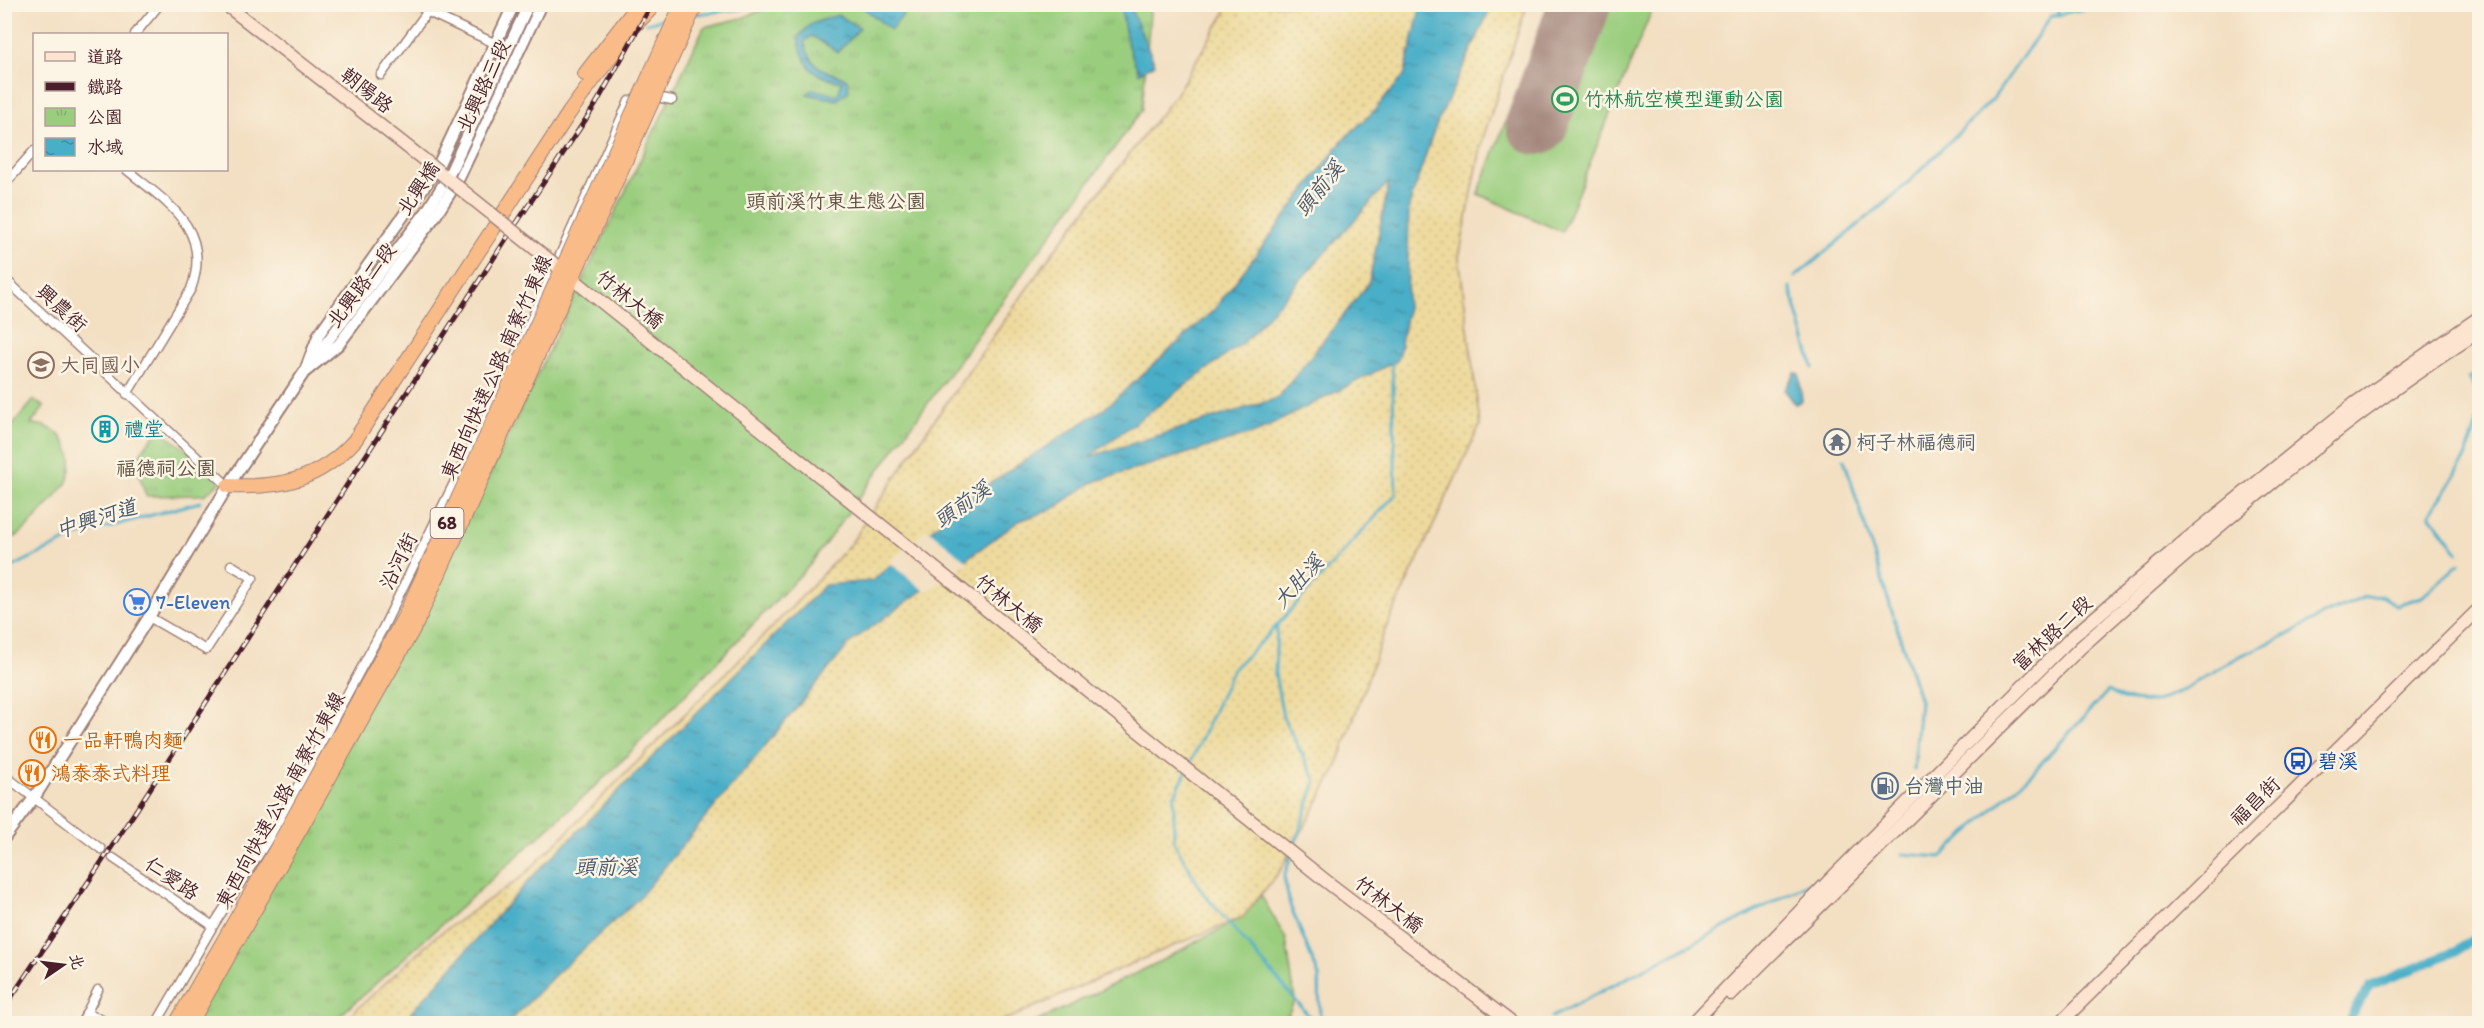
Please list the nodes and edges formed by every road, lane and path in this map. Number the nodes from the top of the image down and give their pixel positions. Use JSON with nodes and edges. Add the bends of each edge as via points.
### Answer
{"nodes":[{"id":1,"x":160,"y":4,"type":"edge"},
{"id":2,"x":225,"y":4,"type":"edge"},
{"id":3,"x":417,"y":4,"type":"edge"},
{"id":4,"x":514,"y":4,"type":"edge"},
{"id":5,"x":541,"y":4,"type":"edge"},
{"id":6,"x":639,"y":4,"type":"edge"},
{"id":7,"x":655,"y":4,"type":"edge"},
{"id":8,"x":682,"y":4,"type":"edge"},
{"id":9,"x":696,"y":4,"type":"edge"},
{"id":10,"x":430,"y":8,"type":"edge"},
{"id":11,"x":527,"y":8,"type":"edge"},
{"id":12,"x":136,"y":33,"type":"edge"},
{"id":13,"x":496,"y":44,"type":"junction"},
{"id":14,"x":518,"y":54,"type":"junction"},
{"id":15,"x":381,"y":75,"type":"dead end"},
{"id":16,"x":672,"y":100,"type":"dead end"},
{"id":17,"x":33,"y":152,"type":"edge"},
{"id":18,"x":436,"y":170,"type":"joint"},
{"id":19,"x":127,"y":171,"type":"edge"},
{"id":20,"x":453,"y":180,"type":"junction"},
{"id":21,"x":4,"y":185,"type":"edge"},
{"id":22,"x":484,"y":207,"type":"joint"},
{"id":23,"x":479,"y":242,"type":"junction"},
{"id":24,"x":4,"y":278,"type":"edge"},
{"id":25,"x":2480,"y":317,"type":"edge"},
{"id":26,"x":2480,"y":331,"type":"edge"},
{"id":27,"x":305,"y":371,"type":"junction"},
{"id":28,"x":127,"y":394,"type":"junction"},
{"id":29,"x":228,"y":486,"type":"junction"},
{"id":30,"x":231,"y":565,"type":"dead end"},
{"id":31,"x":2147,"y":581,"type":"junction"},
{"id":32,"x":2480,"y":608,"type":"edge"},
{"id":33,"x":149,"y":617,"type":"junction"},
{"id":34,"x":4,"y":775,"type":"edge"},
{"id":35,"x":34,"y":798,"type":"junction"},
{"id":36,"x":1889,"y":829,"type":"junction"},
{"id":37,"x":4,"y":838,"type":"edge"},
{"id":38,"x":101,"y":849,"type":"dead end"},
{"id":39,"x":113,"y":858,"type":"dead end"},
{"id":40,"x":213,"y":926,"type":"junction"},
{"id":41,"x":98,"y":990,"type":"dead end"},
{"id":42,"x":86,"y":1013,"type":"junction"},
{"id":43,"x":81,"y":1023,"type":"edge"},
{"id":44,"x":111,"y":1023,"type":"edge"},
{"id":45,"x":156,"y":1023,"type":"edge"},
{"id":46,"x":176,"y":1023,"type":"edge"},
{"id":47,"x":190,"y":1023,"type":"edge"},
{"id":48,"x":1513,"y":1023,"type":"edge"},
{"id":49,"x":1692,"y":1023,"type":"edge"},
{"id":50,"x":1704,"y":1023,"type":"edge"},
{"id":51,"x":2059,"y":1023,"type":"edge"}],
"edges":[{"from":1,"to":12,"type":"street"},
{"from":2,"to":20,"type":"main road","name":"朝陽路","bridge":true},
{"from":3,"to":10,"type":"street"},
{"from":4,"to":13,"type":"street","name":"北興路三段"},
{"from":5,"to":14,"type":"street","name":"北興路三段"},
{"from":6,"to":23,"type":"highway","via":[[590,68]]},
{"from":7,"to":23,"type":"highway","via":[[595,75]]},
{"from":8,"to":46,"type":"highway","name":"東西向快速公路 南寮竹東線","number":"68","bridge":true,"via":[[405,616]]},
{"from":9,"to":47,"type":"highway","name":"東西向快速公路 南寮竹東線","number":"68","bridge":true,"via":[[417,622]]},
{"from":10,"to":13,"type":"street"},
{"from":10,"to":15,"type":"street"},
{"from":11,"to":20,"type":"street","name":"北興橋","bridge":true},
{"from":13,"to":14,"type":"street"},
{"from":13,"to":18,"type":"street","name":"北興路三段"},
{"from":14,"to":20,"type":"street","name":"北興路三段"},
{"from":16,"to":40,"type":"street","name":"沿河街","via":[[651,96],[629,101],[500,389],[384,626],[273,832]]},
{"from":17,"to":21,"type":"street"},
{"from":18,"to":27,"type":"street","name":"北興路二段","via":[[319,334]]},
{"from":19,"to":28,"type":"street","via":[[185,221],[198,255],[191,289]]},
{"from":20,"to":22,"type":"main road","name":"朝陽路","bridge":true},
{"from":20,"to":27,"type":"street","name":"北興橋"},
{"from":20,"to":27,"type":"street","name":"北興路二段","via":[[436,215],[339,344]]},
{"from":22,"to":48,"type":"main road","name":"竹林大橋","bridge":true,"via":[[1307,866]]},
{"from":23,"to":29,"type":"highway","via":[[355,440],[343,453],[313,473],[292,481],[264,488]]},
{"from":24,"to":28,"type":"street","name":"興農街"},
{"from":25,"to":31,"type":"main road","name":"富林路二段","via":[[2354,404]]},
{"from":26,"to":31,"type":"main road","name":"富林路二段","via":[[2377,400]]},
{"from":27,"to":29,"type":"street","name":"北興路二段"},
{"from":28,"to":29,"type":"street","name":"興農街"},
{"from":29,"to":33,"type":"street","name":"北興路二段"},
{"from":30,"to":33,"type":"street","via":[[253,578],[206,650]]},
{"from":31,"to":36,"type":"main road","name":"富林路二段"},
{"from":32,"to":51,"type":"main road","name":"福昌街"},
{"from":33,"to":35,"type":"street","name":"北興路二段"},
{"from":34,"to":35,"type":"street"},
{"from":35,"to":37,"type":"street","name":"北興路二段"},
{"from":35,"to":38,"type":"street"},
{"from":36,"to":49,"type":"main road","name":"富林路二段"},
{"from":36,"to":50,"type":"main road","name":"富林路二段"},
{"from":39,"to":40,"type":"street","name":"仁愛路"},
{"from":40,"to":45,"type":"street","name":"沿河街"},
{"from":41,"to":42,"type":"street"},
{"from":42,"to":43,"type":"street"},
{"from":42,"to":44,"type":"street"}]}
